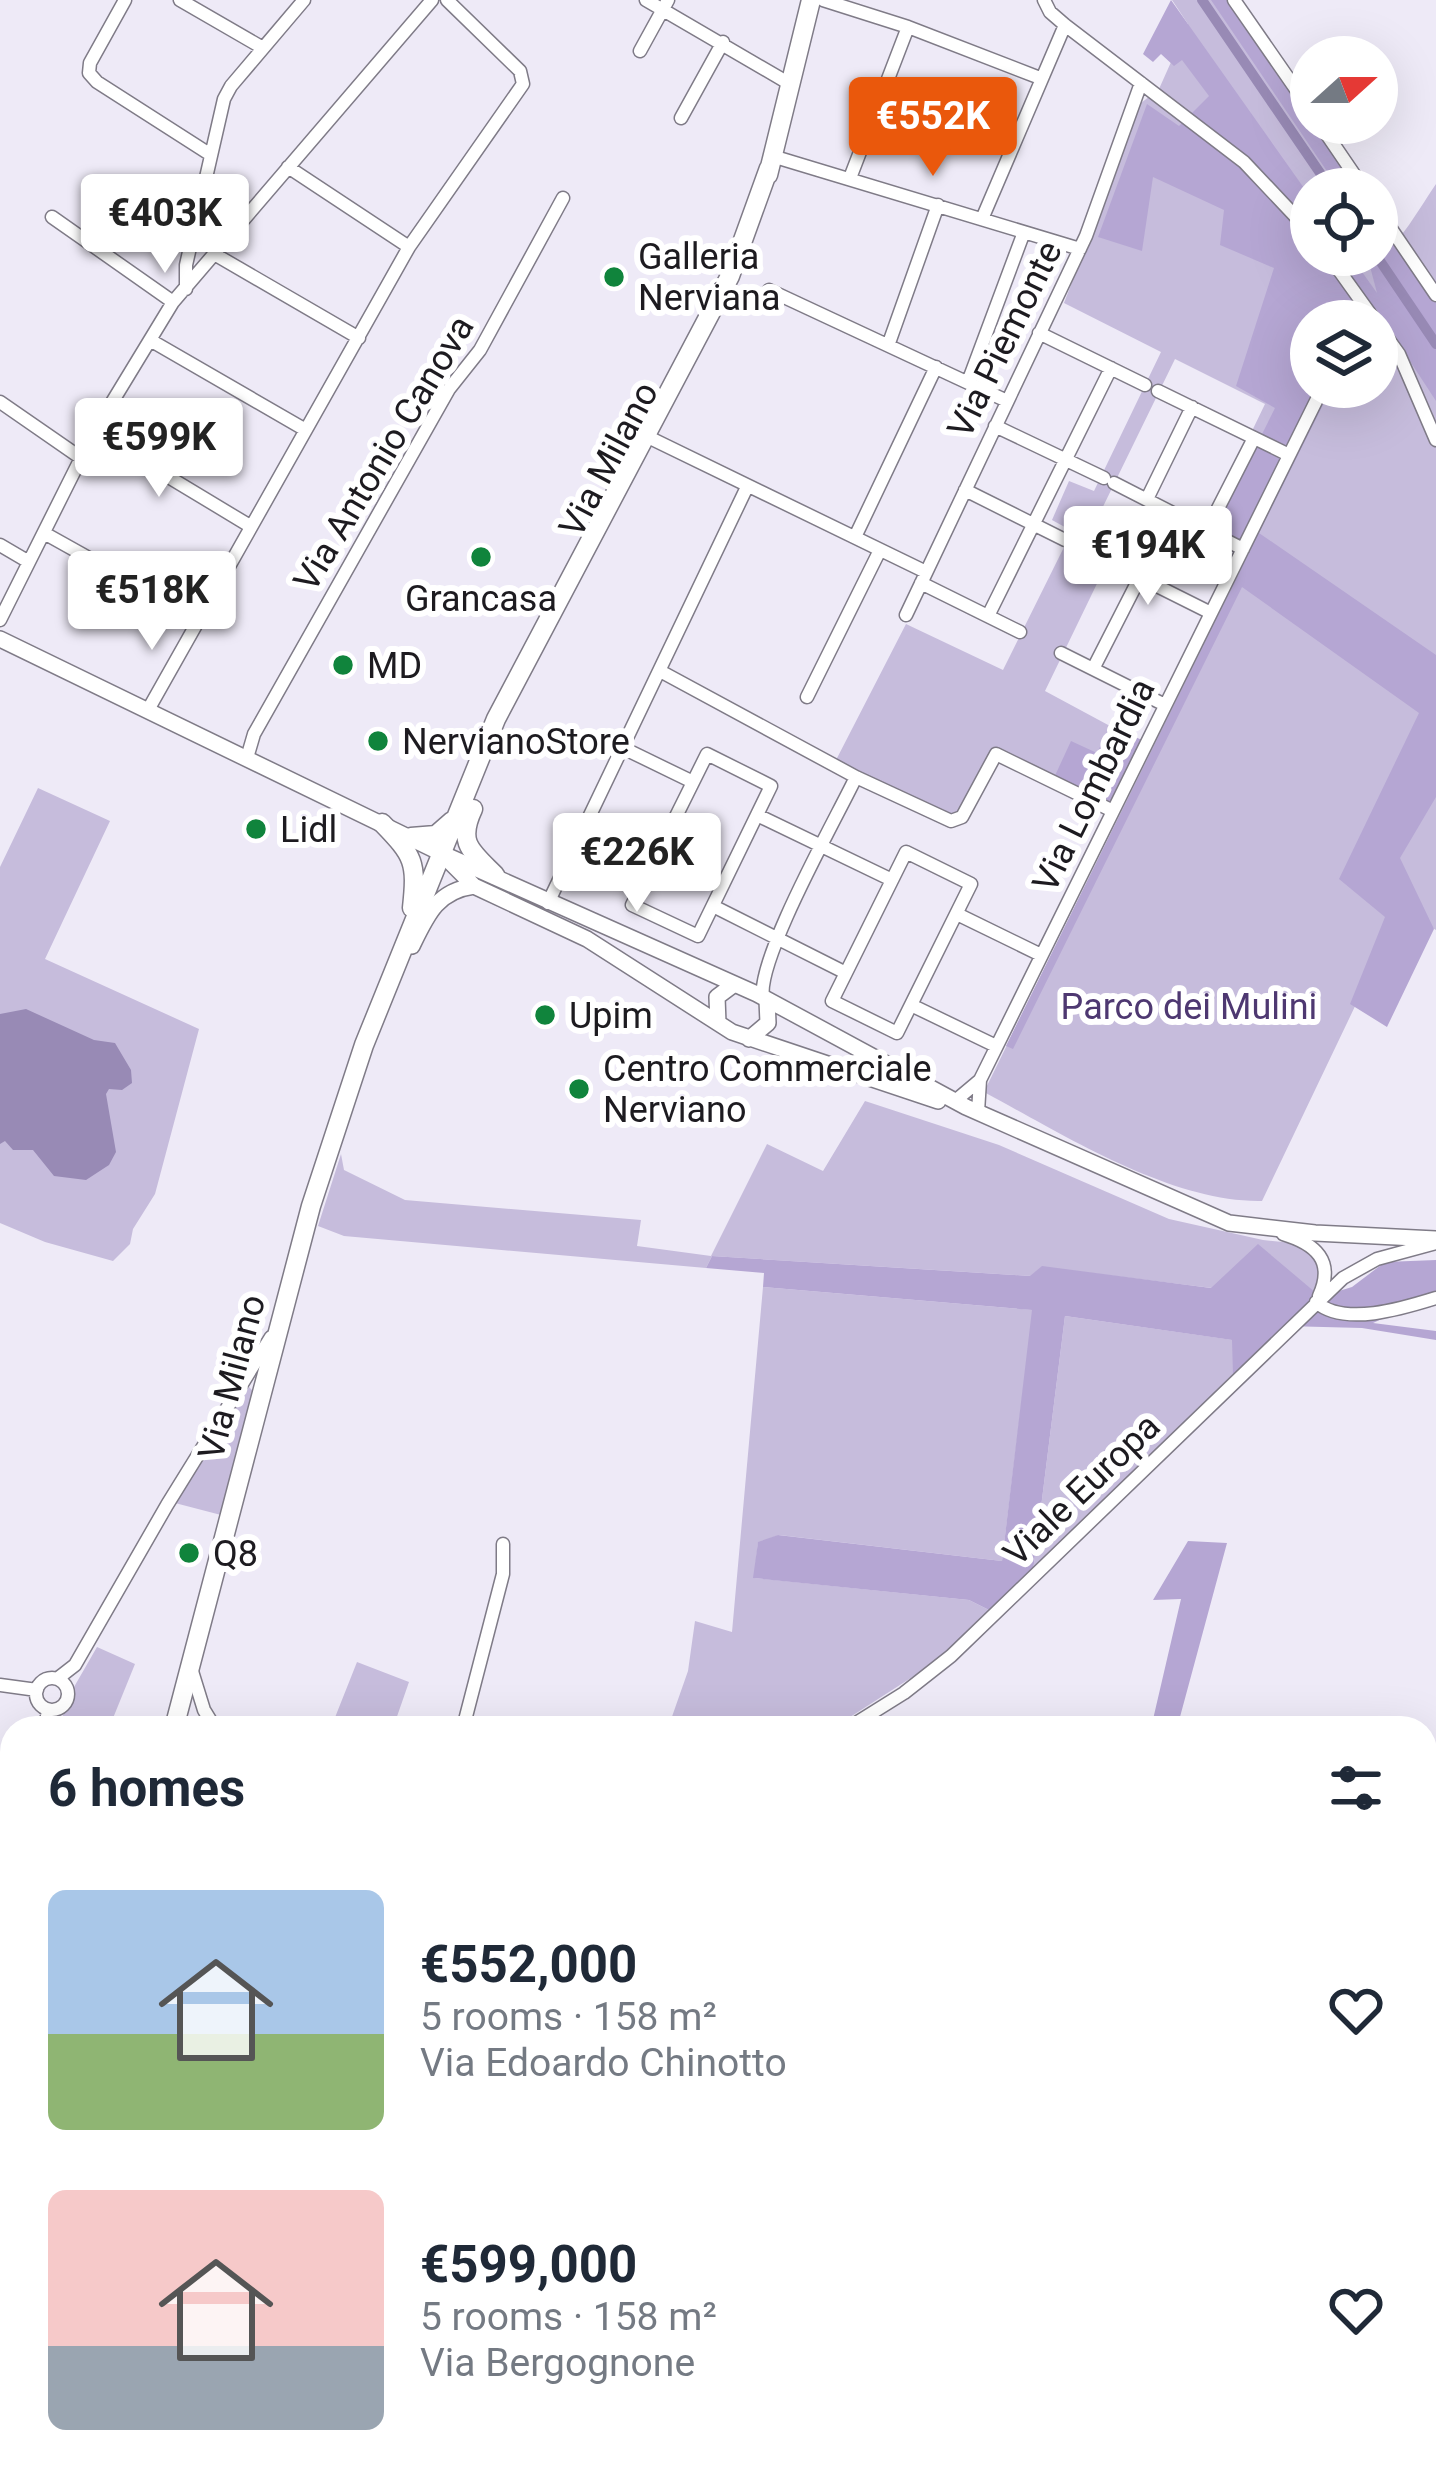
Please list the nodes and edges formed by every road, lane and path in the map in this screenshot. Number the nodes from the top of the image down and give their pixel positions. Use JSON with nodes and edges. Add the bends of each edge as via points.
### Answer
{"nodes":[{"id":1,"x":125,"y":0,"type":"edge"},
{"id":2,"x":181,"y":0,"type":"edge"},
{"id":3,"x":304,"y":0,"type":"edge"},
{"id":4,"x":432,"y":0,"type":"edge"},
{"id":5,"x":448,"y":0,"type":"edge"},
{"id":6,"x":646,"y":0,"type":"edge"},
{"id":7,"x":811,"y":0,"type":"edge"},
{"id":8,"x":823,"y":0,"type":"edge"},
{"id":9,"x":1044,"y":0,"type":"edge"},
{"id":10,"x":1234,"y":0,"type":"edge"},
{"id":11,"x":665,"y":4,"type":"edge"},
{"id":12,"x":1065,"y":25,"type":"junction"},
{"id":13,"x":908,"y":27,"type":"junction"},
{"id":14,"x":723,"y":42,"type":"junction"},
{"id":15,"x":263,"y":48,"type":"junction"},
{"id":16,"x":640,"y":51,"type":"dead end"},
{"id":17,"x":1040,"y":78,"type":"junction"},
{"id":18,"x":1290,"y":81,"type":"edge"},
{"id":19,"x":1141,"y":83,"type":"junction"},
{"id":20,"x":790,"y":84,"type":"junction"},
{"id":21,"x":680,"y":118,"type":"dead end"},
{"id":22,"x":211,"y":155,"type":"junction"},
{"id":23,"x":771,"y":162,"type":"junction"},
{"id":24,"x":288,"y":167,"type":"junction"},
{"id":25,"x":850,"y":178,"type":"junction"},
{"id":26,"x":563,"y":198,"type":"dead end"},
{"id":27,"x":938,"y":205,"type":"junction"},
{"id":28,"x":1290,"y":211,"type":"edge"},
{"id":29,"x":52,"y":217,"type":"dead end"},
{"id":30,"x":982,"y":219,"type":"junction"},
{"id":31,"x":1024,"y":232,"type":"junction"},
{"id":32,"x":1398,"y":239,"type":"edge"},
{"id":33,"x":193,"y":244,"type":"junction"},
{"id":34,"x":410,"y":248,"type":"junction"},
{"id":35,"x":1080,"y":249,"type":"junction"},
{"id":36,"x":216,"y":255,"type":"junction"},
{"id":37,"x":204,"y":268,"type":"junction"},
{"id":38,"x":1344,"y":276,"type":"edge"},
{"id":39,"x":186,"y":289,"type":"junction"},
{"id":40,"x":769,"y":290,"type":"dead end"},
{"id":41,"x":1436,"y":296,"type":"edge"},
{"id":42,"x":1363,"y":300,"type":"edge"},
{"id":43,"x":173,"y":302,"type":"junction"},
{"id":44,"x":1039,"y":333,"type":"junction"},
{"id":45,"x":359,"y":338,"type":"junction"},
{"id":46,"x":150,"y":340,"type":"junction"},
{"id":47,"x":889,"y":344,"type":"junction"},
{"id":48,"x":1398,"y":356,"type":"edge"},
{"id":49,"x":936,"y":367,"type":"junction"},
{"id":50,"x":1112,"y":368,"type":"junction"},
{"id":51,"x":968,"y":382,"type":"junction"},
{"id":52,"x":1007,"y":401,"type":"junction"},
{"id":53,"x":0,"y":402,"type":"edge"},
{"id":54,"x":1192,"y":407,"type":"junction"},
{"id":55,"x":1312,"y":408,"type":"edge"},
{"id":56,"x":995,"y":426,"type":"junction"},
{"id":57,"x":304,"y":429,"type":"junction"},
{"id":58,"x":94,"y":432,"type":"junction"},
{"id":59,"x":650,"y":438,"type":"junction"},
{"id":60,"x":1254,"y":438,"type":"junction"},
{"id":61,"x":1436,"y":440,"type":"edge"},
{"id":62,"x":1289,"y":455,"type":"junction"},
{"id":63,"x":81,"y":458,"type":"junction"},
{"id":64,"x":1066,"y":460,"type":"junction"},
{"id":65,"x":747,"y":488,"type":"junction"},
{"id":66,"x":965,"y":490,"type":"junction"},
{"id":67,"x":1147,"y":499,"type":"junction"},
{"id":68,"x":1035,"y":525,"type":"junction"},
{"id":69,"x":250,"y":526,"type":"junction"},
{"id":70,"x":1207,"y":530,"type":"junction"},
{"id":71,"x":44,"y":533,"type":"junction"},
{"id":72,"x":855,"y":538,"type":"junction"},
{"id":73,"x":1065,"y":540,"type":"dead end"},
{"id":74,"x":0,"y":545,"type":"edge"},
{"id":75,"x":1243,"y":549,"type":"junction"},
{"id":76,"x":880,"y":550,"type":"junction"},
{"id":77,"x":1107,"y":561,"type":"dead end"},
{"id":78,"x":29,"y":562,"type":"junction"},
{"id":79,"x":1140,"y":577,"type":"junction"},
{"id":80,"x":923,"y":578,"type":"junction"},
{"id":81,"x":1211,"y":613,"type":"junction"},
{"id":82,"x":905,"y":615,"type":"dead end"},
{"id":83,"x":988,"y":616,"type":"junction"},
{"id":84,"x":198,"y":619,"type":"junction"},
{"id":85,"x":0,"y":620,"type":"edge"},
{"id":86,"x":1020,"y":632,"type":"dead end"},
{"id":87,"x":0,"y":639,"type":"edge"},
{"id":88,"x":1061,"y":653,"type":"dead end"},
{"id":89,"x":1093,"y":669,"type":"junction"},
{"id":90,"x":660,"y":671,"type":"junction"},
{"id":91,"x":806,"y":697,"type":"dead end"},
{"id":92,"x":1165,"y":706,"type":"junction"},
{"id":93,"x":148,"y":710,"type":"junction"},
{"id":94,"x":505,"y":724,"type":"junction"},
{"id":95,"x":622,"y":748,"type":"junction"},
{"id":96,"x":242,"y":755,"type":"junction"},
{"id":97,"x":477,"y":770,"type":"junction"},
{"id":98,"x":856,"y":777,"type":"junction"},
{"id":99,"x":693,"y":782,"type":"junction"},
{"id":100,"x":1113,"y":812,"type":"junction"},
{"id":101,"x":458,"y":813,"type":"junction"},
{"id":102,"x":757,"y":815,"type":"junction"},
{"id":103,"x":382,"y":823,"type":"junction"},
{"id":104,"x":411,"y":837,"type":"junction"},
{"id":105,"x":577,"y":841,"type":"junction"},
{"id":106,"x":823,"y":847,"type":"junction"},
{"id":107,"x":441,"y":853,"type":"junction"},
{"id":108,"x":648,"y":874,"type":"junction"},
{"id":109,"x":494,"y":875,"type":"junction"},
{"id":110,"x":892,"y":880,"type":"junction"},
{"id":111,"x":474,"y":886,"type":"junction"},
{"id":112,"x":548,"y":903,"type":"junction"},
{"id":113,"x":712,"y":906,"type":"junction"},
{"id":114,"x":957,"y":914,"type":"junction"},
{"id":115,"x":410,"y":930,"type":"junction"},
{"id":116,"x":778,"y":939,"type":"junction"},
{"id":117,"x":1041,"y":955,"type":"junction"},
{"id":118,"x":846,"y":973,"type":"junction"},
{"id":119,"x":763,"y":974,"type":"junction"},
{"id":120,"x":737,"y":987,"type":"junction"},
{"id":121,"x":765,"y":999,"type":"junction"},
{"id":122,"x":911,"y":1005,"type":"junction"},
{"id":123,"x":718,"y":1023,"type":"junction"},
{"id":124,"x":749,"y":1039,"type":"junction"},
{"id":125,"x":364,"y":1045,"type":"junction"},
{"id":126,"x":996,"y":1046,"type":"junction"},
{"id":127,"x":980,"y":1080,"type":"junction"},
{"id":128,"x":971,"y":1108,"type":"junction"},
{"id":129,"x":1195,"y":1209,"type":"junction"},
{"id":130,"x":1266,"y":1228,"type":"junction"},
{"id":131,"x":1436,"y":1237,"type":"edge"},
{"id":132,"x":1436,"y":1298,"type":"edge"},
{"id":133,"x":1316,"y":1302,"type":"junction"},
{"id":134,"x":278,"y":1326,"type":"junction"},
{"id":135,"x":503,"y":1544,"type":"dead end"},
{"id":136,"x":190,"y":1668,"type":"junction"},
{"id":137,"x":57,"y":1679,"type":"junction"},
{"id":138,"x":0,"y":1685,"type":"edge"},
{"id":139,"x":37,"y":1690,"type":"junction"},
{"id":140,"x":48,"y":1710,"type":"junction"},
{"id":141,"x":47,"y":1716,"type":"edge"},
{"id":142,"x":181,"y":1716,"type":"edge"},
{"id":143,"x":206,"y":1716,"type":"edge"},
{"id":144,"x":466,"y":1716,"type":"edge"},
{"id":145,"x":867,"y":1716,"type":"edge"}],
"edges":[{"from":1,"to":22,"type":"street","via":[[89,73]]},
{"from":2,"to":15,"type":"street"},
{"from":3,"to":15,"type":"street"},
{"from":4,"to":24,"type":"street"},
{"from":5,"to":34,"type":"street","via":[[524,81]]},
{"from":6,"to":11,"type":"street"},
{"from":7,"to":20,"type":"main road","name":"Via Milano"},
{"from":8,"to":13,"type":"street"},
{"from":9,"to":12,"type":"street"},
{"from":10,"to":18,"type":"street"},
{"from":11,"to":14,"type":"street"},
{"from":11,"to":16,"type":"street"},
{"from":12,"to":17,"type":"street"},
{"from":12,"to":19,"type":"street"},
{"from":13,"to":17,"type":"street"},
{"from":13,"to":25,"type":"street"},
{"from":14,"to":20,"type":"street"},
{"from":14,"to":21,"type":"street"},
{"from":15,"to":22,"type":"street","via":[[224,99]]},
{"from":17,"to":30,"type":"street"},
{"from":19,"to":28,"type":"street","via":[[1244,162]]},
{"from":19,"to":35,"type":"street","name":"Via Piemonte"},
{"from":20,"to":23,"type":"main road","name":"Via Milano"},
{"from":22,"to":33,"type":"street"},
{"from":23,"to":25,"type":"street"},
{"from":23,"to":59,"type":"main road","name":"Via Milano","via":[[730,275]]},
{"from":24,"to":34,"type":"street"},
{"from":24,"to":36,"type":"street"},
{"from":25,"to":27,"type":"street"},
{"from":26,"to":96,"type":"street","name":"Via Antonio Canova"},
{"from":27,"to":30,"type":"street"},
{"from":27,"to":47,"type":"street"},
{"from":29,"to":43,"type":"street"},
{"from":30,"to":31,"type":"street"},
{"from":31,"to":35,"type":"street"},
{"from":31,"to":51,"type":"street"},
{"from":32,"to":41,"type":"street"},
{"from":33,"to":37,"type":"street"},
{"from":33,"to":39,"type":"street"},
{"from":34,"to":45,"type":"street"},
{"from":35,"to":44,"type":"street","name":"Via Piemonte"},
{"from":36,"to":37,"type":"street"},
{"from":36,"to":45,"type":"street"},
{"from":37,"to":39,"type":"street"},
{"from":38,"to":42,"type":"street"},
{"from":39,"to":43,"type":"street"},
{"from":40,"to":47,"type":"street"},
{"from":43,"to":46,"type":"street"},
{"from":44,"to":50,"type":"street"},
{"from":44,"to":52,"type":"street","name":"Via Piemonte"},
{"from":45,"to":57,"type":"street"},
{"from":46,"to":57,"type":"street"},
{"from":46,"to":58,"type":"street"},
{"from":47,"to":49,"type":"street"},
{"from":48,"to":61,"type":"street"},
{"from":49,"to":51,"type":"street"},
{"from":49,"to":72,"type":"street"},
{"from":50,"to":54,"type":"street"},
{"from":50,"to":64,"type":"street"},
{"from":51,"to":52,"type":"street"},
{"from":52,"to":56,"type":"street","name":"Via Piemonte"},
{"from":53,"to":63,"type":"street"},
{"from":54,"to":60,"type":"street"},
{"from":54,"to":67,"type":"street"},
{"from":55,"to":62,"type":"street","name":"Via Lombardia"},
{"from":56,"to":64,"type":"street"},
{"from":56,"to":66,"type":"street","name":"Via Piemonte"},
{"from":57,"to":69,"type":"street"},
{"from":58,"to":63,"type":"street"},
{"from":58,"to":69,"type":"street"},
{"from":59,"to":65,"type":"street"},
{"from":59,"to":94,"type":"main road","name":"Via Milano"},
{"from":59,"to":97,"type":"main road","name":"Via Milano","via":[[496,719]]},
{"from":60,"to":62,"type":"street"},
{"from":60,"to":70,"type":"street"},
{"from":62,"to":75,"type":"street","name":"Via Lombardia"},
{"from":63,"to":71,"type":"street"},
{"from":64,"to":67,"type":"street"},
{"from":64,"to":68,"type":"street"},
{"from":65,"to":72,"type":"street"},
{"from":65,"to":90,"type":"street"},
{"from":66,"to":68,"type":"street"},
{"from":66,"to":80,"type":"street","name":"Via Piemonte"},
{"from":67,"to":70,"type":"street"},
{"from":68,"to":73,"type":"street"},
{"from":68,"to":83,"type":"street"},
{"from":69,"to":84,"type":"street"},
{"from":70,"to":75,"type":"street"},
{"from":71,"to":78,"type":"street"},
{"from":71,"to":84,"type":"street"},
{"from":72,"to":76,"type":"street"},
{"from":74,"to":78,"type":"street"},
{"from":75,"to":81,"type":"street","name":"Via Lombardia"},
{"from":76,"to":80,"type":"street"},
{"from":76,"to":91,"type":"street"},
{"from":77,"to":79,"type":"street"},
{"from":78,"to":85,"type":"street"},
{"from":79,"to":81,"type":"street"},
{"from":79,"to":89,"type":"street"},
{"from":80,"to":82,"type":"street","name":"Via Piemonte"},
{"from":80,"to":83,"type":"street"},
{"from":81,"to":92,"type":"street","name":"Via Lombardia"},
{"from":83,"to":86,"type":"street"},
{"from":84,"to":93,"type":"street"},
{"from":87,"to":93,"type":"street"},
{"from":88,"to":89,"type":"street"},
{"from":89,"to":92,"type":"street"},
{"from":90,"to":95,"type":"street"},
{"from":90,"to":98,"type":"street"},
{"from":92,"to":100,"type":"street","name":"Via Lombardia"},
{"from":93,"to":96,"type":"street"},
{"from":94,"to":97,"type":"main road","name":"Via Milano"},
{"from":94,"to":109,"type":"main road","via":[[465,828],[468,845]]},
{"from":95,"to":99,"type":"street"},
{"from":95,"to":105,"type":"street"},
{"from":96,"to":103,"type":"street"},
{"from":97,"to":101,"type":"main road","name":"Via Milano"},
{"from":98,"to":100,"type":"street","via":[[951,820],[962,817],[995,754]]},
{"from":98,"to":106,"type":"street"},
{"from":99,"to":102,"type":"street","via":[[707,754],[771,786]]},
{"from":99,"to":108,"type":"street"},
{"from":100,"to":117,"type":"street","name":"Via Lombardia"},
{"from":101,"to":104,"type":"main road","via":[[436,835]]},
{"from":101,"to":107,"type":"main road","name":"Via Milano"},
{"from":102,"to":106,"type":"street"},
{"from":102,"to":113,"type":"street"},
{"from":103,"to":104,"type":"street"},
{"from":103,"to":115,"type":"main road","via":[[411,852],[416,870]]},
{"from":104,"to":107,"type":"street"},
{"from":105,"to":108,"type":"street"},
{"from":105,"to":112,"type":"street"},
{"from":106,"to":110,"type":"street"},
{"from":106,"to":116,"type":"street"},
{"from":107,"to":109,"type":"street"},
{"from":107,"to":111,"type":"street"},
{"from":107,"to":115,"type":"main road","name":"Via Milano"},
{"from":108,"to":113,"type":"street","via":[[632,905],[698,936]]},
{"from":109,"to":112,"type":"street"},
{"from":110,"to":114,"type":"street","via":[[906,851],[971,884]]},
{"from":110,"to":118,"type":"street"},
{"from":111,"to":123,"type":"street","via":[[586,939]]},
{"from":111,"to":125,"type":"street","name":"Via Milano","via":[[434,904]]},
{"from":112,"to":120,"type":"street"},
{"from":113,"to":116,"type":"street"},
{"from":114,"to":117,"type":"street"},
{"from":114,"to":122,"type":"street"},
{"from":115,"to":125,"type":"main road","name":"Via Milano"},
{"from":116,"to":118,"type":"street"},
{"from":116,"to":119,"type":"street"},
{"from":117,"to":126,"type":"street","name":"Via Lombardia"},
{"from":118,"to":122,"type":"street","via":[[832,1001],[897,1034]]},
{"from":119,"to":120,"type":"street"},
{"from":119,"to":121,"type":"street"},
{"from":120,"to":121,"type":"street"},
{"from":120,"to":123,"type":"street","via":[[717,997]]},
{"from":121,"to":124,"type":"street","via":[[768,1023]]},
{"from":121,"to":128,"type":"street"},
{"from":122,"to":126,"type":"street"},
{"from":123,"to":124,"type":"street"},
{"from":124,"to":128,"type":"street"},
{"from":125,"to":134,"type":"main road","name":"Via Milano"},
{"from":126,"to":127,"type":"street","name":"Via Lombardia"},
{"from":127,"to":128,"type":"street","name":"Via Lombardia"},
{"from":127,"to":128,"type":"street","name":"Via Lombardia"},
{"from":128,"to":129,"type":"street"},
{"from":129,"to":130,"type":"street"},
{"from":129,"to":131,"type":"street"},
{"from":130,"to":131,"type":"street"},
{"from":130,"to":133,"type":"street","via":[[1318,1250],[1326,1274]]},
{"from":131,"to":133,"type":"street","name":"Viale Europa","via":[[1377,1259]]},
{"from":132,"to":133,"type":"street","via":[[1373,1314]]},
{"from":133,"to":145,"type":"street","name":"Viale Europa","via":[[967,1641]]},
{"from":134,"to":136,"type":"main road","name":"Via Milano"},
{"from":134,"to":137,"type":"street","via":[[75,1665]]},
{"from":135,"to":144,"type":"street","via":[[503,1574]]},
{"from":136,"to":142,"type":"main road","name":"Via Milano"},
{"from":136,"to":143,"type":"street"},
{"from":137,"to":139,"type":"street"},
{"from":137,"to":140,"type":"street","via":[[69,1696]]},
{"from":138,"to":139,"type":"street"},
{"from":139,"to":140,"type":"street"},
{"from":140,"to":141,"type":"street"}]}
